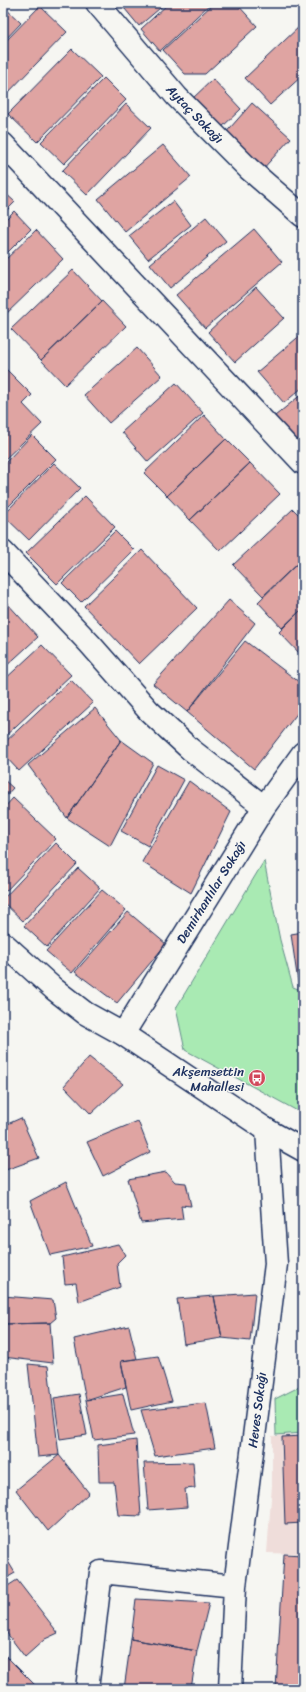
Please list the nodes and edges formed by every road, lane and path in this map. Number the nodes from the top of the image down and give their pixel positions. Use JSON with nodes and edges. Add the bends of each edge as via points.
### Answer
{"nodes":[{"id":1,"x":97,"y":3,"type":"edge"},
{"id":2,"x":3,"y":144,"type":"edge"},
{"id":3,"x":303,"y":216,"type":"edge"},
{"id":4,"x":303,"y":463,"type":"edge"},
{"id":5,"x":3,"y":552,"type":"edge"},
{"id":6,"x":303,"y":753,"type":"edge"},
{"id":7,"x":264,"y":807,"type":"junction"},
{"id":8,"x":3,"y":943,"type":"edge"},
{"id":9,"x":123,"y":1034,"type":"junction"},
{"id":10,"x":267,"y":1130,"type":"junction"},
{"id":11,"x":303,"y":1150,"type":"edge"},
{"id":12,"x":235,"y":1586,"type":"junction"},
{"id":13,"x":87,"y":1689,"type":"edge"},
{"id":14,"x":230,"y":1689,"type":"edge"}],
"edges":[{"from":1,"to":3,"type":"street","name":"Aytaç Sokağı","via":[[177,97],[250,169]]},
{"from":2,"to":4,"type":"street"},
{"from":5,"to":7,"type":"street","via":[[149,711],[190,749]]},
{"from":6,"to":7,"type":"street","name":"Demirhanlılar Sokağı"},
{"from":7,"to":9,"type":"street","name":"Demirhanlılar Sokağı"},
{"from":8,"to":9,"type":"street","via":[[85,1013]]},
{"from":9,"to":10,"type":"street"},
{"from":10,"to":11,"type":"street"},
{"from":10,"to":12,"type":"street","name":"Heves Sokağı","via":[[276,1264]]},
{"from":12,"to":13,"type":"street","via":[[101,1572]]},
{"from":12,"to":14,"type":"street","name":"Heves Sokağı"}]}
